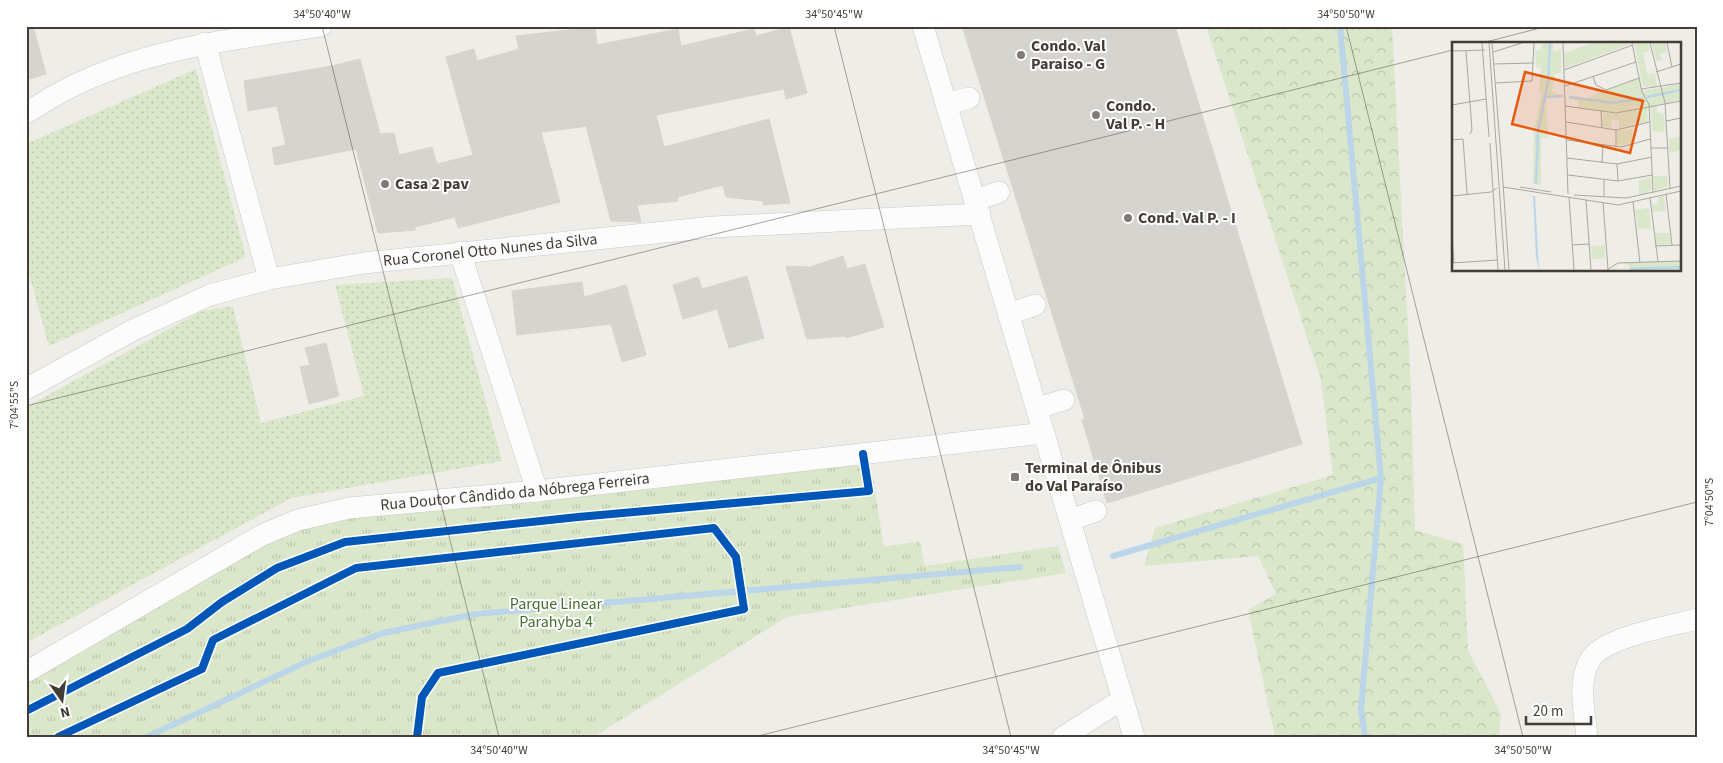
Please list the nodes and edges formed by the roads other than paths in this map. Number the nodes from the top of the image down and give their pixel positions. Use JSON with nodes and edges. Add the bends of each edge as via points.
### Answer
{"nodes":[{"id":1,"x":321,"y":26,"type":"edge"},
{"id":2,"x":923,"y":26,"type":"edge"},
{"id":3,"x":205,"y":43,"type":"junction"},
{"id":4,"x":968,"y":94,"type":"dead end"},
{"id":5,"x":946,"y":100,"type":"junction"},
{"id":6,"x":26,"y":113,"type":"edge"},
{"id":7,"x":1000,"y":197,"type":"dead end"},
{"id":8,"x":978,"y":207,"type":"junction"},
{"id":9,"x":460,"y":252,"type":"junction"},
{"id":10,"x":269,"y":279,"type":"junction"},
{"id":11,"x":1033,"y":300,"type":"dead end"},
{"id":12,"x":1008,"y":309,"type":"junction"},
{"id":13,"x":26,"y":389,"type":"edge"},
{"id":14,"x":1066,"y":405,"type":"dead end"},
{"id":15,"x":1040,"y":420,"type":"junction"},
{"id":16,"x":538,"y":491,"type":"junction"},
{"id":17,"x":1096,"y":512,"type":"dead end"},
{"id":18,"x":1070,"y":520,"type":"junction"},
{"id":19,"x":1697,"y":619,"type":"edge"},
{"id":20,"x":26,"y":672,"type":"edge"},
{"id":21,"x":1123,"y":699,"type":"junction"},
{"id":22,"x":1063,"y":737,"type":"edge"},
{"id":23,"x":1134,"y":737,"type":"edge"},
{"id":24,"x":1587,"y":737,"type":"edge"}],
"edges":[{"from":1,"to":3,"type":"street"},
{"from":2,"to":5,"type":"street"},
{"from":3,"to":6,"type":"street","via":[[107,72],[69,88]]},
{"from":3,"to":10,"type":"street"},
{"from":4,"to":5,"type":"street"},
{"from":5,"to":8,"type":"street"},
{"from":7,"to":8,"type":"street","name":"Rua Coronel Otto Nunes da Silva"},
{"from":8,"to":9,"type":"street","name":"Rua Coronel Otto Nunes da Silva"},
{"from":8,"to":12,"type":"street"},
{"from":9,"to":10,"type":"street","name":"Rua Coronel Otto Nunes da Silva","via":[[364,263]]},
{"from":9,"to":16,"type":"street"},
{"from":10,"to":13,"type":"street","name":"Rua Coronel Otto Nunes da Silva","via":[[210,295],[133,330]]},
{"from":11,"to":12,"type":"street"},
{"from":12,"to":15,"type":"street"},
{"from":14,"to":15,"type":"street","name":"Rua Doutor Cândido da Nóbrega Ferreira"},
{"from":15,"to":16,"type":"street","name":"Rua Doutor Cândido da Nóbrega Ferreira"},
{"from":15,"to":18,"type":"street"},
{"from":16,"to":20,"type":"street","name":"Rua Doutor Cândido da Nóbrega Ferreira","via":[[349,508],[298,520],[203,568]]},
{"from":17,"to":18,"type":"street"},
{"from":18,"to":21,"type":"street"},
{"from":19,"to":24,"type":"street","via":[[1615,642],[1590,659],[1583,683]]},
{"from":21,"to":22,"type":"street"},
{"from":21,"to":23,"type":"street"}]}
